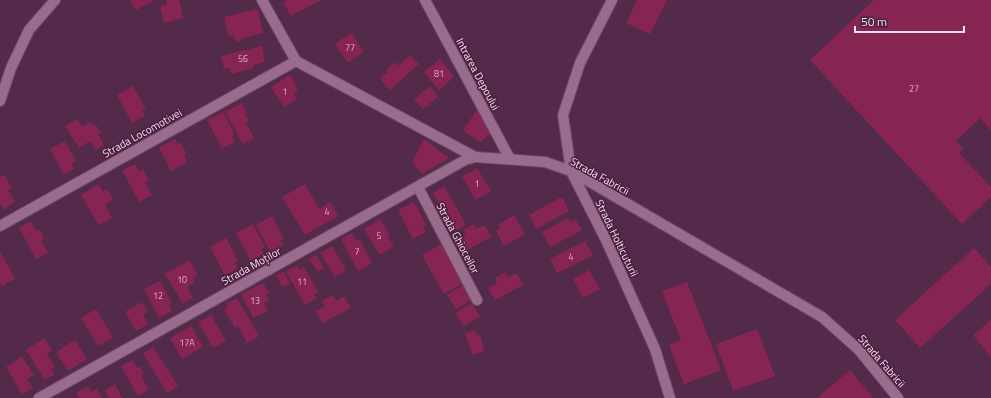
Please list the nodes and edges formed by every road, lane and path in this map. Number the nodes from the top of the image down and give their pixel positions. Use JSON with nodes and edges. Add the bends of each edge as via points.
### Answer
{"nodes":[{"id":1,"x":55,"y":0,"type":"edge"},
{"id":2,"x":262,"y":0,"type":"edge"},
{"id":3,"x":425,"y":0,"type":"edge"},
{"id":4,"x":612,"y":0,"type":"edge"},
{"id":5,"x":296,"y":61,"type":"junction"},
{"id":6,"x":0,"y":100,"type":"edge"},
{"id":7,"x":475,"y":157,"type":"junction"},
{"id":8,"x":510,"y":159,"type":"junction"},
{"id":9,"x":571,"y":172,"type":"junction"},
{"id":10,"x":418,"y":187,"type":"junction"},
{"id":11,"x":0,"y":226,"type":"edge"},
{"id":12,"x":477,"y":300,"type":"dead end"},
{"id":13,"x":39,"y":398,"type":"edge"},
{"id":14,"x":670,"y":398,"type":"edge"},
{"id":15,"x":898,"y":398,"type":"edge"}],
"edges":[{"from":1,"to":6,"type":"street","via":[[29,30],[11,68]]},
{"from":2,"to":5,"type":"street"},
{"from":3,"to":8,"type":"street","name":"Intrarea Depoului"},
{"from":4,"to":9,"type":"street","name":"Strada Holticuturii","via":[[580,63],[563,115]]},
{"from":5,"to":7,"type":"street","name":"Strada Fabricii"},
{"from":5,"to":11,"type":"street","name":"Strada Locomotivei"},
{"from":7,"to":8,"type":"street","name":"Strada Fabricii"},
{"from":7,"to":10,"type":"street","name":"Strada Moților","via":[[465,160]]},
{"from":8,"to":9,"type":"street","name":"Strada Fabricii","via":[[545,162]]},
{"from":9,"to":14,"type":"street","name":"Strada Holticuturii","via":[[606,240],[656,349]]},
{"from":9,"to":15,"type":"street","name":"Strada Fabricii","via":[[822,317],[859,350]]},
{"from":10,"to":12,"type":"street","name":"Strada Ghioceilor"},
{"from":10,"to":13,"type":"street","name":"Strada Moților"}]}
